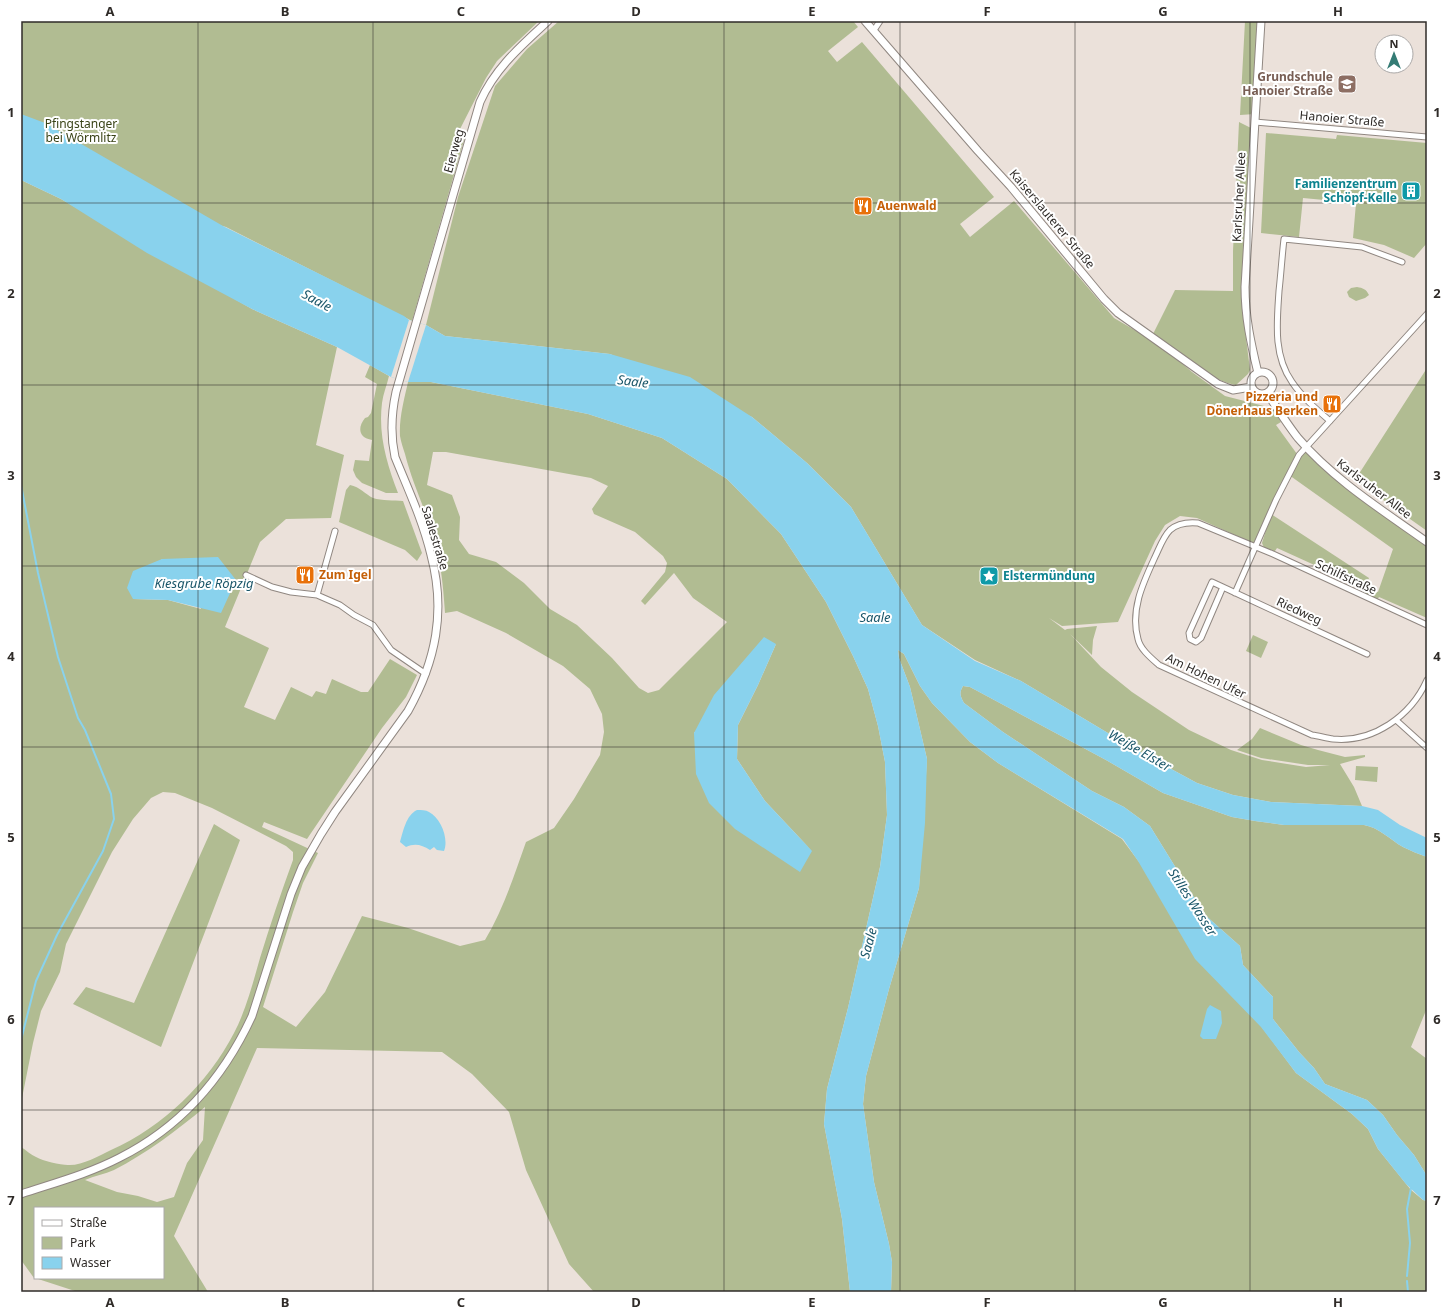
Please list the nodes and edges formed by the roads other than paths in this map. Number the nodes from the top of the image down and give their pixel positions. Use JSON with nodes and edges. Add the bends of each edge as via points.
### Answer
{"nodes":[{"id":1,"x":548,"y":21,"type":"edge"},
{"id":2,"x":865,"y":21,"type":"edge"},
{"id":3,"x":880,"y":21,"type":"edge"},
{"id":4,"x":1261,"y":21,"type":"edge"},
{"id":5,"x":874,"y":30,"type":"junction"},
{"id":6,"x":1255,"y":122,"type":"junction"},
{"id":7,"x":1427,"y":137,"type":"edge"},
{"id":8,"x":1402,"y":262,"type":"dead end"},
{"id":9,"x":1427,"y":315,"type":"edge"},
{"id":10,"x":1258,"y":373,"type":"junction"},
{"id":11,"x":1251,"y":387,"type":"junction"},
{"id":12,"x":396,"y":392,"type":"joint"},
{"id":13,"x":1267,"y":393,"type":"junction"},
{"id":14,"x":1330,"y":421,"type":"junction"},
{"id":15,"x":1306,"y":447,"type":"junction"},
{"id":16,"x":335,"y":531,"type":"dead end"},
{"id":17,"x":1427,"y":542,"type":"edge"},
{"id":18,"x":1256,"y":548,"type":"junction"},
{"id":19,"x":246,"y":575,"type":"dead end"},
{"id":20,"x":1222,"y":588,"type":"junction"},
{"id":21,"x":1235,"y":593,"type":"junction"},
{"id":22,"x":317,"y":595,"type":"junction"},
{"id":23,"x":1427,"y":625,"type":"edge"},
{"id":24,"x":1367,"y":654,"type":"dead end"},
{"id":25,"x":426,"y":674,"type":"junction"},
{"id":26,"x":1427,"y":680,"type":"edge"},
{"id":27,"x":1396,"y":720,"type":"junction"},
{"id":28,"x":1427,"y":748,"type":"edge"},
{"id":29,"x":21,"y":1194,"type":"edge"}],
"edges":[{"from":1,"to":12,"type":"street","name":"Eierweg","via":[[507,59],[486,89]]},
{"from":2,"to":5,"type":"street","name":"Kaiserslauterer Straße"},
{"from":3,"to":5,"type":"street"},
{"from":4,"to":6,"type":"street","name":"Karlsruher Allee"},
{"from":5,"to":11,"type":"street","name":"Kaiserslauterer Straße","via":[[1118,313],[1218,384],[1233,390]]},
{"from":6,"to":7,"type":"street","name":"Hanoier Straße"},
{"from":6,"to":10,"type":"street","name":"Karlsruher Allee","via":[[1245,301],[1250,345]]},
{"from":8,"to":14,"type":"street","via":[[1362,247],[1284,239],[1276,322],[1281,358],[1292,382]]},
{"from":9,"to":14,"type":"street"},
{"from":10,"to":11,"type":"street","via":[[1253,377]]},
{"from":10,"to":13,"type":"street","via":[[1265,373],[1271,377],[1273,384]]},
{"from":11,"to":13,"type":"street","via":[[1260,394]]},
{"from":12,"to":25,"type":"street","name":"Saalestraße","via":[[391,427],[395,457],[425,535],[436,575],[437,628]]},
{"from":13,"to":15,"type":"street","name":"Karlsruher Allee"},
{"from":14,"to":15,"type":"street"},
{"from":15,"to":17,"type":"street","name":"Karlsruher Allee","via":[[1337,476]]},
{"from":15,"to":18,"type":"street","via":[[1299,455],[1276,500]]},
{"from":16,"to":22,"type":"street"},
{"from":18,"to":21,"type":"street"},
{"from":18,"to":23,"type":"street","name":"Schilfstraße"},
{"from":18,"to":27,"type":"street","name":"Am Hohen Ufer","via":[[1198,523],[1183,523],[1166,534],[1143,583],[1136,608],[1138,640],[1146,653],[1159,665],[1312,735],[1334,739],[1358,738],[1381,730]]},
{"from":19,"to":22,"type":"street","via":[[272,587]]},
{"from":20,"to":20,"type":"street","name":"Riedweg","via":[[1212,582],[1189,633],[1190,639],[1196,642],[1201,638]]},
{"from":20,"to":21,"type":"street","name":"Riedweg"},
{"from":21,"to":24,"type":"street","name":"Riedweg"},
{"from":22,"to":25,"type":"street","via":[[340,605],[373,625],[391,650]]},
{"from":25,"to":29,"type":"street","name":"Saalestraße","via":[[408,711],[321,834],[302,867],[252,1016],[218,1076],[189,1109],[145,1143],[87,1172]]},
{"from":26,"to":27,"type":"street","name":"Am Hohen Ufer","via":[[1415,701]]},
{"from":27,"to":28,"type":"street"}]}
